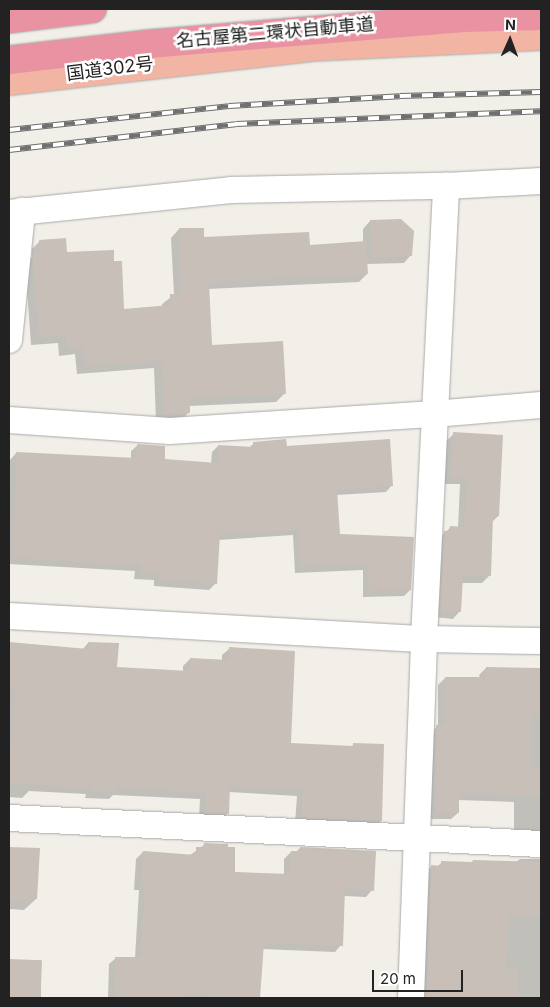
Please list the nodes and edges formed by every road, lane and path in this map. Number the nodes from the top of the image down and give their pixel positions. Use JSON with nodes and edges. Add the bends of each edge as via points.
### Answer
{"nodes":[{"id":1,"x":92,"y":9,"type":"edge"},
{"id":2,"x":541,"y":16,"type":"edge"},
{"id":3,"x":9,"y":19,"type":"edge"},
{"id":4,"x":541,"y":36,"type":"edge"},
{"id":5,"x":9,"y":60,"type":"edge"},
{"id":6,"x":9,"y":81,"type":"edge"},
{"id":7,"x":541,"y":181,"type":"edge"},
{"id":8,"x":446,"y":186,"type":"junction"},
{"id":9,"x":16,"y":212,"type":"edge"},
{"id":10,"x":9,"y":340,"type":"edge"},
{"id":11,"x":541,"y":405,"type":"edge"},
{"id":12,"x":434,"y":414,"type":"junction"},
{"id":13,"x":9,"y":420,"type":"edge"},
{"id":14,"x":9,"y":616,"type":"edge"},
{"id":15,"x":424,"y":639,"type":"junction"},
{"id":16,"x":541,"y":641,"type":"edge"},
{"id":17,"x":9,"y":818,"type":"edge"},
{"id":18,"x":416,"y":839,"type":"junction"},
{"id":19,"x":541,"y":844,"type":"edge"},
{"id":20,"x":411,"y":998,"type":"edge"}],
"edges":[{"from":1,"to":3,"type":"highway"},
{"from":2,"to":5,"type":"highway","name":"名古屋第二環状自動車道","via":[[461,18],[148,44]]},
{"from":4,"to":6,"type":"highway","name":"国道302号","via":[[310,47]]},
{"from":7,"to":8,"type":"street"},
{"from":8,"to":9,"type":"street","via":[[231,190]]},
{"from":8,"to":12,"type":"street"},
{"from":9,"to":10,"type":"street"},
{"from":11,"to":12,"type":"street"},
{"from":12,"to":13,"type":"street","via":[[170,431]]},
{"from":12,"to":15,"type":"street"},
{"from":14,"to":15,"type":"street"},
{"from":15,"to":16,"type":"street"},
{"from":15,"to":18,"type":"street"},
{"from":17,"to":18,"type":"street"},
{"from":18,"to":19,"type":"street"},
{"from":18,"to":20,"type":"street"}]}
